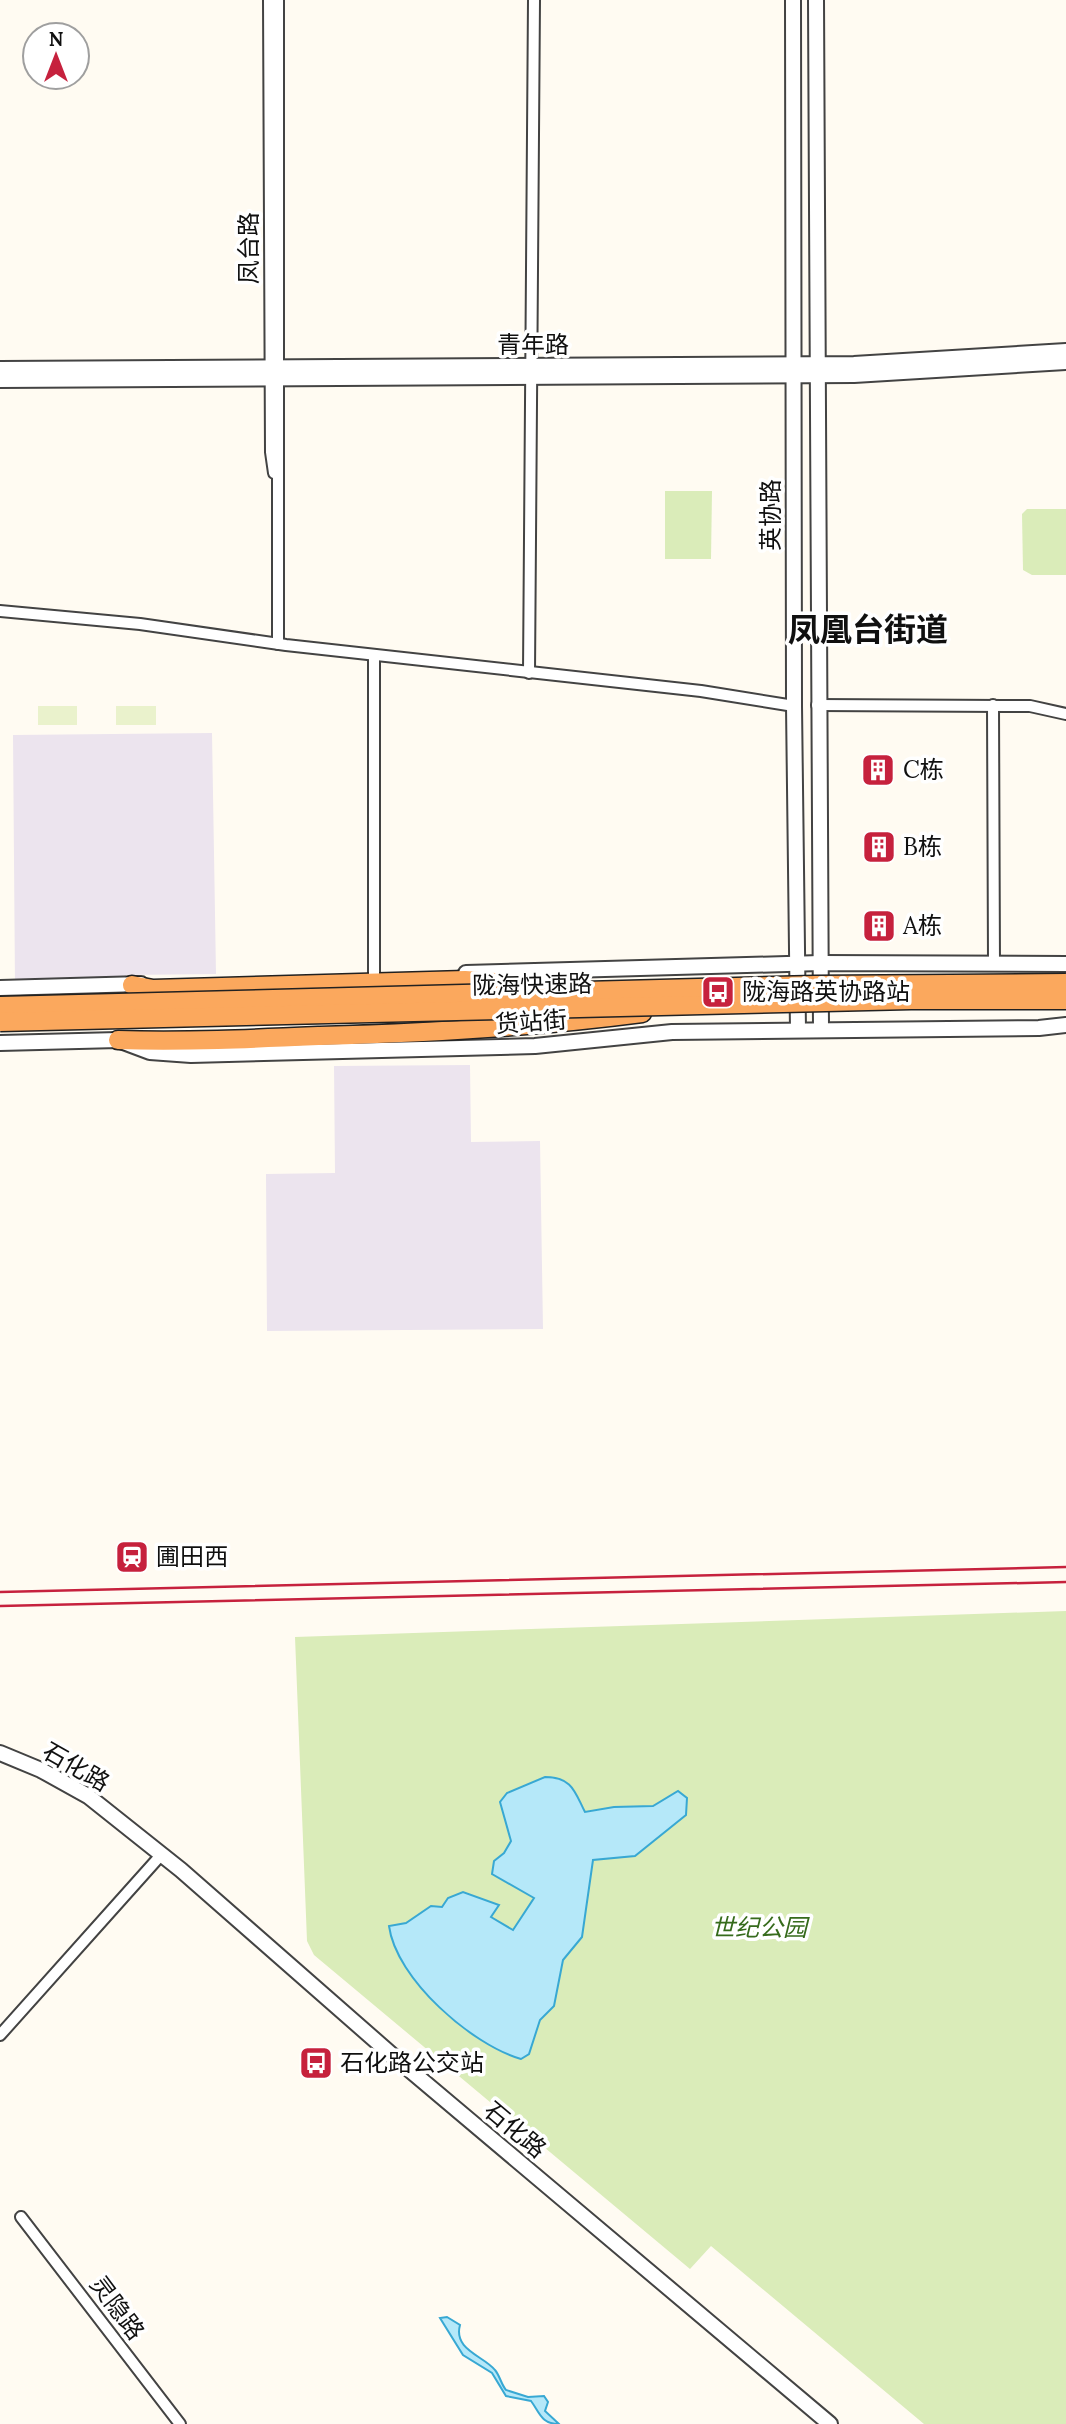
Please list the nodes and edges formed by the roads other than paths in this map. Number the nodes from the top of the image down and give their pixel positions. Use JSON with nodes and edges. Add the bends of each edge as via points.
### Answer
{"nodes":[{"id":1,"x":269,"y":0,"type":"edge"},
{"id":2,"x":278,"y":0,"type":"edge"},
{"id":3,"x":534,"y":0,"type":"edge"},
{"id":4,"x":793,"y":0,"type":"edge"},
{"id":5,"x":816,"y":0,"type":"edge"},
{"id":6,"x":1066,"y":351,"type":"edge"},
{"id":7,"x":1066,"y":362,"type":"edge"},
{"id":8,"x":0,"y":369,"type":"edge"},
{"id":9,"x":816,"y":370,"type":"junction"},
{"id":10,"x":793,"y":371,"type":"junction"},
{"id":11,"x":533,"y":373,"type":"junction"},
{"id":12,"x":275,"y":374,"type":"junction"},
{"id":13,"x":0,"y":380,"type":"edge"},
{"id":14,"x":0,"y":611,"type":"edge"},
{"id":15,"x":278,"y":644,"type":"junction"},
{"id":16,"x":374,"y":655,"type":"junction"},
{"id":17,"x":529,"y":673,"type":"junction"},
{"id":18,"x":817,"y":705,"type":"junction"},
{"id":19,"x":993,"y":705,"type":"junction"},
{"id":20,"x":794,"y":706,"type":"junction"},
{"id":21,"x":1066,"y":714,"type":"edge"},
{"id":22,"x":994,"y":963,"type":"junction"},
{"id":23,"x":820,"y":964,"type":"junction"},
{"id":24,"x":1066,"y":964,"type":"edge"},
{"id":25,"x":797,"y":965,"type":"junction"},
{"id":26,"x":374,"y":975,"type":"junction"},
{"id":27,"x":1066,"y":983,"type":"edge"},
{"id":28,"x":132,"y":985,"type":"junction"},
{"id":29,"x":0,"y":988,"type":"edge"},
{"id":30,"x":625,"y":990,"type":"junction"},
{"id":31,"x":1066,"y":1002,"type":"edge"},
{"id":32,"x":708,"y":1004,"type":"junction"},
{"id":33,"x":0,"y":1006,"type":"edge"},
{"id":34,"x":0,"y":1022,"type":"edge"},
{"id":35,"x":1066,"y":1025,"type":"edge"},
{"id":36,"x":821,"y":1029,"type":"junction"},
{"id":37,"x":798,"y":1030,"type":"junction"},
{"id":38,"x":118,"y":1040,"type":"junction"},
{"id":39,"x":0,"y":1043,"type":"edge"},
{"id":40,"x":0,"y":1753,"type":"edge"},
{"id":41,"x":161,"y":1854,"type":"junction"},
{"id":42,"x":0,"y":2035,"type":"edge"},
{"id":43,"x":21,"y":2217,"type":"dead end"},
{"id":44,"x":180,"y":2424,"type":"edge"},
{"id":45,"x":830,"y":2424,"type":"edge"}],
"edges":[{"from":1,"to":12,"type":"street","name":"凤台路"},
{"from":2,"to":12,"type":"street","name":"凤台路"},
{"from":3,"to":11,"type":"street"},
{"from":4,"to":10,"type":"street","name":"英协路"},
{"from":5,"to":9,"type":"street","name":"英协路"},
{"from":6,"to":9,"type":"street","name":"青年路"},
{"from":7,"to":9,"type":"street","name":"青年路"},
{"from":8,"to":12,"type":"street","name":"青年路"},
{"from":9,"to":10,"type":"street","name":"青年路"},
{"from":9,"to":18,"type":"street","name":"英协路"},
{"from":10,"to":11,"type":"street","name":"青年路"},
{"from":10,"to":20,"type":"street","name":"英协路"},
{"from":11,"to":12,"type":"street","name":"青年路"},
{"from":11,"to":17,"type":"street"},
{"from":12,"to":13,"type":"street","name":"青年路"},
{"from":12,"to":15,"type":"street","name":"凤台路","via":[[271,452],[278,496]]},
{"from":14,"to":15,"type":"street","via":[[140,624]]},
{"from":15,"to":16,"type":"street"},
{"from":16,"to":17,"type":"street"},
{"from":16,"to":26,"type":"street"},
{"from":17,"to":20,"type":"street"},
{"from":18,"to":19,"type":"street"},
{"from":18,"to":23,"type":"street","name":"英协路"},
{"from":19,"to":21,"type":"street","via":[[1030,706]]},
{"from":19,"to":22,"type":"street"},
{"from":20,"to":25,"type":"street","name":"英协路"},
{"from":22,"to":23,"type":"street","name":"货站街"},
{"from":22,"to":24,"type":"street","name":"货站街"},
{"from":23,"to":25,"type":"street","name":"货站街"},
{"from":23,"to":36,"type":"street","name":"英协路"},
{"from":25,"to":26,"type":"street","name":"货站街"},
{"from":25,"to":37,"type":"street","name":"英协路"},
{"from":26,"to":28,"type":"street","name":"货站街"},
{"from":27,"to":30,"type":"highway","name":"陇海快速路","bridge":true},
{"from":28,"to":29,"type":"street","name":"货站街"},
{"from":28,"to":30,"type":"highway","bridge":true,"via":[[169,988],[465,980]]},
{"from":30,"to":33,"type":"highway","name":"陇海快速路","bridge":true},
{"from":31,"to":32,"type":"highway","name":"陇海快速路","bridge":true},
{"from":32,"to":34,"type":"highway","name":"陇海快速路","bridge":true},
{"from":32,"to":38,"type":"highway","bridge":true,"via":[[546,1026]]},
{"from":35,"to":36,"type":"street","name":"货站街"},
{"from":36,"to":37,"type":"street","name":"货站街"},
{"from":37,"to":38,"type":"street","name":"货站街","via":[[672,1032],[535,1046],[191,1055],[150,1052]]},
{"from":38,"to":39,"type":"street","name":"货站街"},
{"from":40,"to":41,"type":"street","name":"石化路","via":[[88,1796]]},
{"from":41,"to":42,"type":"street"},
{"from":41,"to":45,"type":"street","name":"石化路"},
{"from":43,"to":44,"type":"street","name":"灵隐路"}]}
